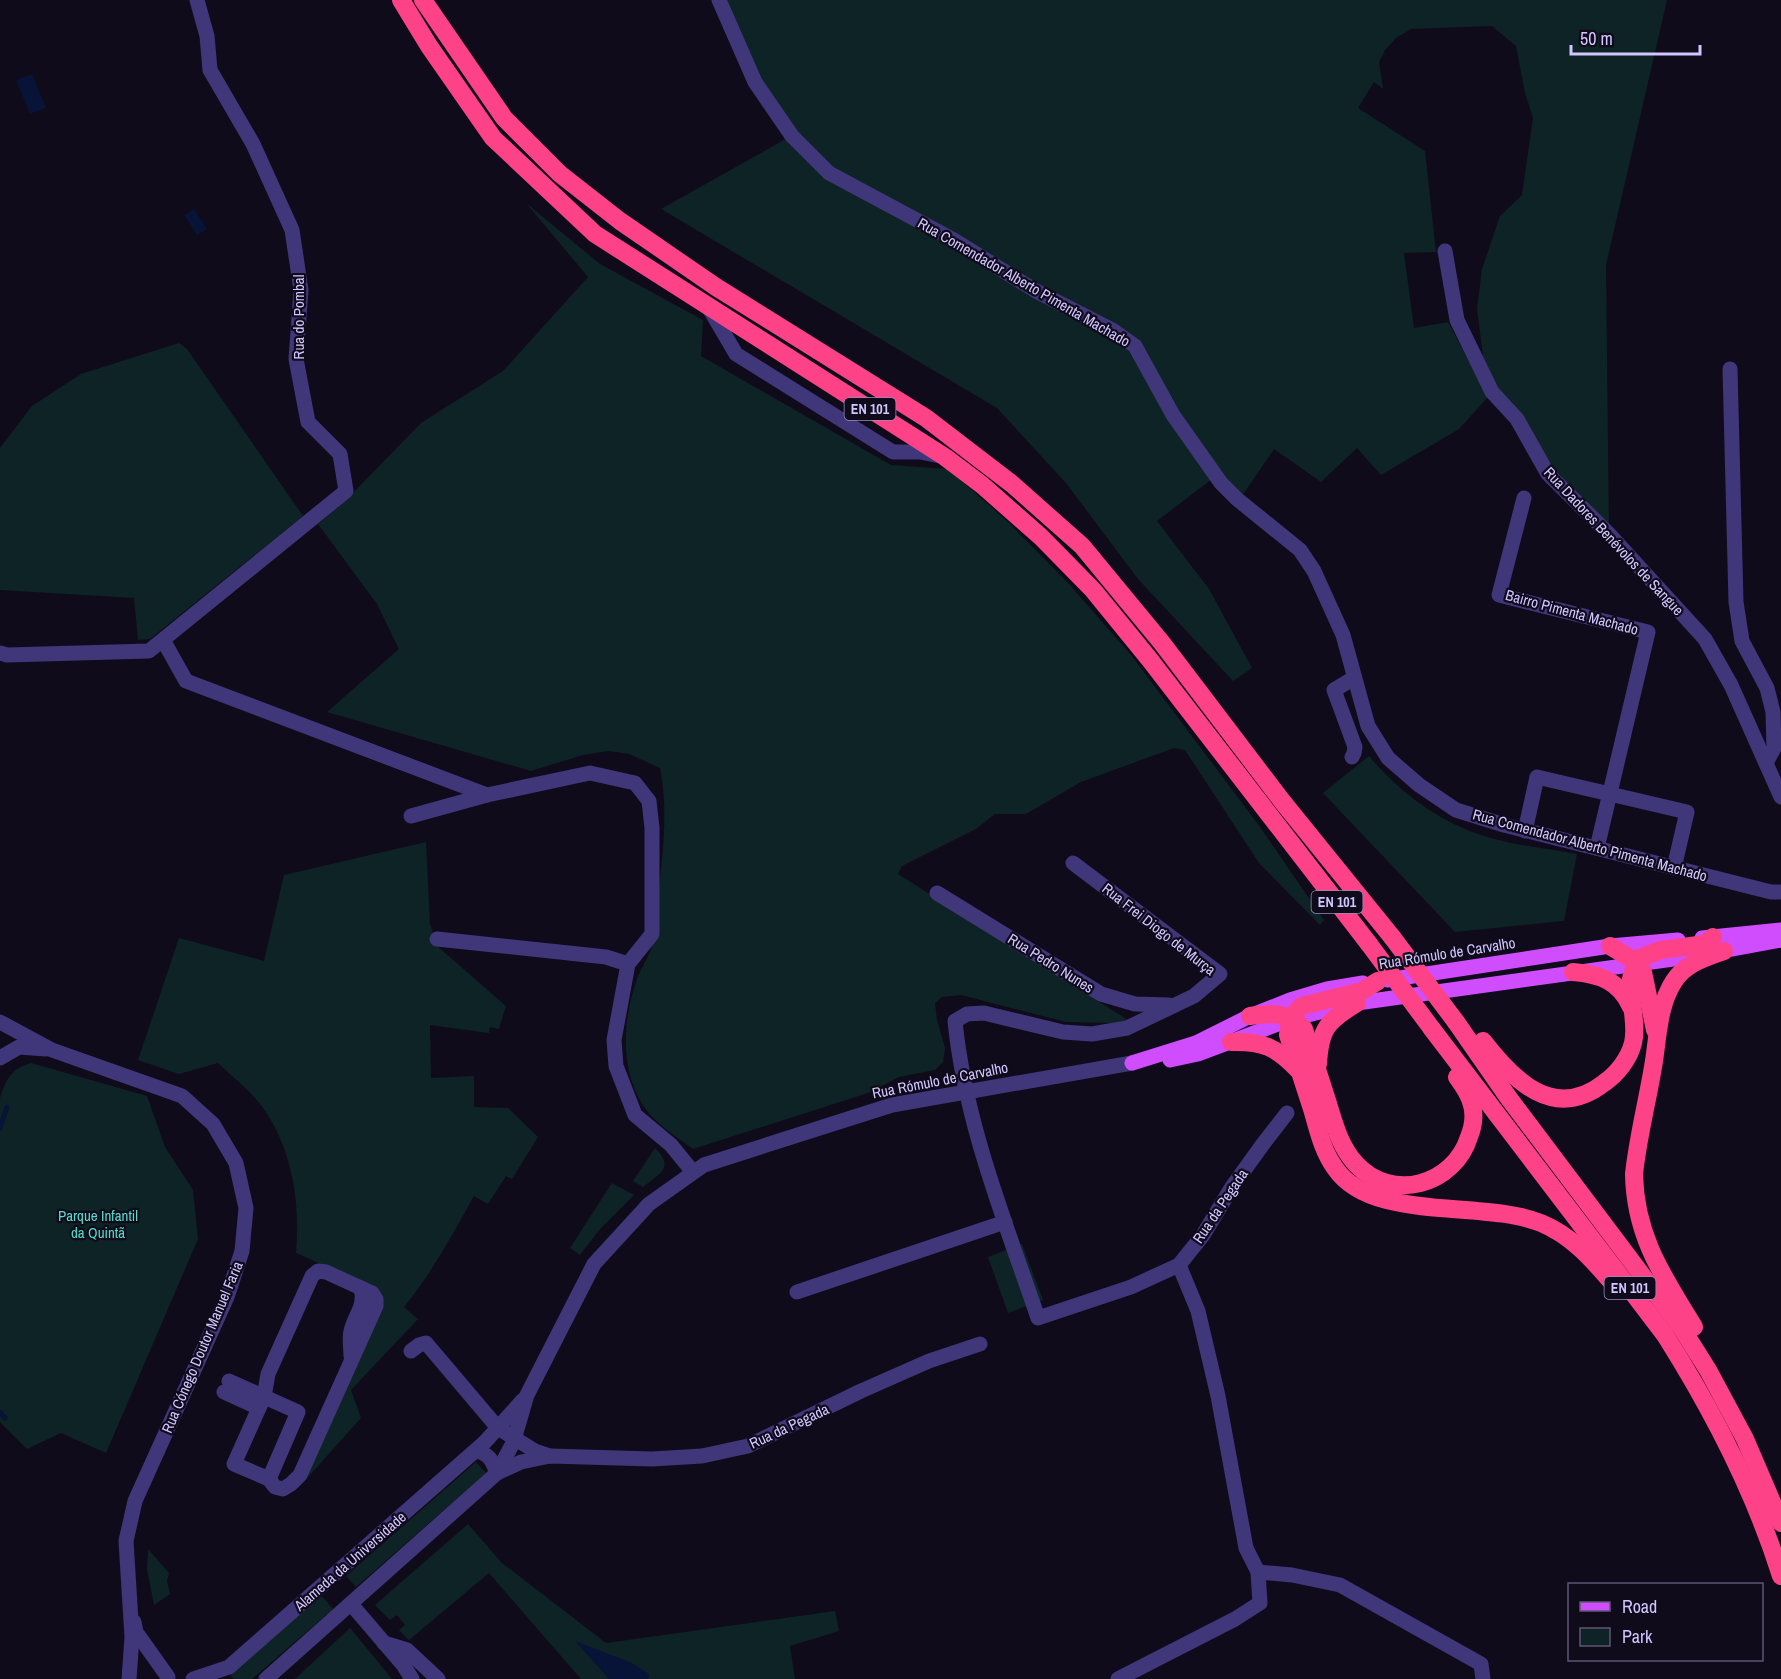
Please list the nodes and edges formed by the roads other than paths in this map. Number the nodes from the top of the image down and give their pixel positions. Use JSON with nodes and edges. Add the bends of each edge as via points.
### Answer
{"nodes":[{"id":1,"x":197,"y":0,"type":"edge"},
{"id":2,"x":401,"y":0,"type":"edge"},
{"id":3,"x":423,"y":0,"type":"edge"},
{"id":4,"x":719,"y":0,"type":"edge"},
{"id":5,"x":1445,"y":251,"type":"dead end"},
{"id":6,"x":1730,"y":369,"type":"dead end"},
{"id":7,"x":1524,"y":498,"type":"dead end"},
{"id":8,"x":163,"y":640,"type":"junction"},
{"id":9,"x":0,"y":653,"type":"edge"},
{"id":10,"x":1354,"y":678,"type":"junction"},
{"id":11,"x":1352,"y":757,"type":"dead end"},
{"id":12,"x":1766,"y":763,"type":"junction"},
{"id":13,"x":1610,"y":793,"type":"junction"},
{"id":14,"x":487,"y":795,"type":"junction"},
{"id":15,"x":1781,"y":797,"type":"edge"},
{"id":16,"x":411,"y":816,"type":"dead end"},
{"id":17,"x":1525,"y":831,"type":"junction"},
{"id":18,"x":1597,"y":848,"type":"junction"},
{"id":19,"x":1073,"y":863,"type":"dead end"},
{"id":20,"x":1674,"y":868,"type":"junction"},
{"id":21,"x":937,"y":892,"type":"dead end"},
{"id":22,"x":1781,"y":892,"type":"edge"},
{"id":23,"x":1781,"y":930,"type":"edge"},
{"id":24,"x":1713,"y":937,"type":"junction"},
{"id":25,"x":437,"y":939,"type":"dead end"},
{"id":26,"x":1781,"y":940,"type":"edge"},
{"id":27,"x":1610,"y":946,"type":"junction"},
{"id":28,"x":1724,"y":951,"type":"junction"},
{"id":29,"x":1638,"y":963,"type":"junction"},
{"id":30,"x":628,"y":964,"type":"junction"},
{"id":31,"x":1573,"y":972,"type":"junction"},
{"id":32,"x":1378,"y":981,"type":"junction"},
{"id":33,"x":1357,"y":1003,"type":"junction"},
{"id":34,"x":1175,"y":1005,"type":"junction"},
{"id":35,"x":1634,"y":1015,"type":"junction"},
{"id":36,"x":1250,"y":1016,"type":"junction"},
{"id":37,"x":1291,"y":1019,"type":"junction"},
{"id":38,"x":0,"y":1022,"type":"edge"},
{"id":39,"x":1456,"y":1022,"type":"junction"},
{"id":40,"x":1432,"y":1029,"type":"junction"},
{"id":41,"x":1656,"y":1038,"type":"junction"},
{"id":42,"x":1231,"y":1042,"type":"junction"},
{"id":43,"x":52,"y":1050,"type":"junction"},
{"id":44,"x":0,"y":1059,"type":"edge"},
{"id":45,"x":1132,"y":1064,"type":"junction"},
{"id":46,"x":1309,"y":1071,"type":"junction"},
{"id":47,"x":965,"y":1092,"type":"junction"},
{"id":48,"x":1287,"y":1113,"type":"dead end"},
{"id":49,"x":693,"y":1172,"type":"junction"},
{"id":50,"x":1005,"y":1222,"type":"junction"},
{"id":51,"x":1179,"y":1265,"type":"junction"},
{"id":52,"x":1629,"y":1286,"type":"junction"},
{"id":53,"x":797,"y":1292,"type":"dead end"},
{"id":54,"x":980,"y":1344,"type":"dead end"},
{"id":55,"x":411,"y":1351,"type":"dead end"},
{"id":56,"x":1708,"y":1370,"type":"junction"},
{"id":57,"x":226,"y":1387,"type":"dead end"},
{"id":58,"x":527,"y":1395,"type":"junction"},
{"id":59,"x":261,"y":1402,"type":"junction"},
{"id":60,"x":498,"y":1428,"type":"junction"},
{"id":61,"x":520,"y":1441,"type":"junction"},
{"id":62,"x":476,"y":1451,"type":"junction"},
{"id":63,"x":550,"y":1456,"type":"junction"},
{"id":64,"x":497,"y":1473,"type":"junction"},
{"id":65,"x":269,"y":1479,"type":"junction"},
{"id":66,"x":1781,"y":1522,"type":"edge"},
{"id":67,"x":1258,"y":1572,"type":"junction"},
{"id":68,"x":1781,"y":1576,"type":"edge"},
{"id":69,"x":351,"y":1604,"type":"junction"},
{"id":70,"x":130,"y":1608,"type":"junction"},
{"id":71,"x":384,"y":1643,"type":"junction"},
{"id":72,"x":169,"y":1678,"type":"edge"},
{"id":73,"x":129,"y":1679,"type":"edge"},
{"id":74,"x":193,"y":1679,"type":"edge"},
{"id":75,"x":266,"y":1679,"type":"edge"},
{"id":76,"x":402,"y":1679,"type":"edge"},
{"id":77,"x":412,"y":1679,"type":"edge"},
{"id":78,"x":438,"y":1679,"type":"edge"},
{"id":79,"x":1118,"y":1679,"type":"edge"},
{"id":80,"x":1483,"y":1679,"type":"edge"}],
"edges":[{"from":1,"to":8,"type":"street","name":"Rua do Pombal","via":[[207,36],[210,70],[253,144],[292,230],[301,290],[296,359],[309,422],[340,454],[346,491]]},
{"from":2,"to":40,"type":"highway","number":"EN 101","bridge":true,"via":[[493,138],[595,234],[945,457],[1041,537],[1093,590],[1150,660]]},
{"from":3,"to":39,"type":"highway","number":"EN 101","bridge":true,"via":[[504,118],[560,174],[620,222],[716,287],[926,418],[1012,484],[1082,546]]},
{"from":4,"to":10,"type":"street","name":"Rua Comendador Alberto Pimenta Machado","via":[[755,82],[792,136],[829,173],[954,240],[1135,346],[1173,415],[1221,483],[1300,550],[1314,571],[1342,635]]},
{"from":5,"to":12,"type":"street","name":"Rua Dadores Benévolos de Sangue","via":[[1457,320],[1492,392],[1517,419],[1548,474],[1705,639],[1731,685]]},
{"from":6,"to":12,"type":"street","via":[[1736,602],[1742,641],[1767,688],[1773,712],[1774,748]]},
{"from":7,"to":13,"type":"street","name":"Bairro Pimenta Machado","via":[[1499,595],[1648,632]]},
{"from":8,"to":9,"type":"street","name":"Rua do Pombal","via":[[149,651]]},
{"from":8,"to":14,"type":"street","via":[[186,681]]},
{"from":10,"to":11,"type":"street","via":[[1334,690],[1355,747]]},
{"from":10,"to":17,"type":"street","name":"Rua Comendador Alberto Pimenta Machado","via":[[1368,726],[1388,758],[1403,772],[1456,810]]},
{"from":12,"to":15,"type":"street","name":"Rua Dadores Benévolos de Sangue"},
{"from":13,"to":17,"type":"street","via":[[1537,777]]},
{"from":13,"to":18,"type":"street","name":"Bairro Pimenta Machado"},
{"from":13,"to":20,"type":"street","via":[[1687,812]]},
{"from":14,"to":16,"type":"street"},
{"from":14,"to":30,"type":"street","via":[[590,773],[635,783],[649,801],[652,934]]},
{"from":17,"to":18,"type":"street","name":"Rua Comendador Alberto Pimenta Machado"},
{"from":18,"to":20,"type":"street","name":"Rua Comendador Alberto Pimenta Machado"},
{"from":19,"to":34,"type":"street","name":"Rua Frei Diogo de Murça","via":[[1220,974],[1194,996]]},
{"from":20,"to":22,"type":"street","name":"Rua Comendador Alberto Pimenta Machado"},
{"from":21,"to":34,"type":"street","name":"Rua Pedro Nunes","via":[[1101,994],[1135,1004]]},
{"from":23,"to":24,"type":"main road","name":"Rua Rómulo de Carvalho"},
{"from":24,"to":27,"type":"main road","name":"Rua Rómulo de Carvalho"},
{"from":24,"to":29,"type":"highway","via":[[1705,944],[1647,954]]},
{"from":25,"to":30,"type":"street","via":[[606,957]]},
{"from":26,"to":28,"type":"main road","name":"Rua Rómulo de Carvalho"},
{"from":27,"to":29,"type":"highway"},
{"from":27,"to":32,"type":"main road","name":"Rua Rómulo de Carvalho"},
{"from":28,"to":29,"type":"main road","name":"Rua Rómulo de Carvalho"},
{"from":28,"to":41,"type":"highway","via":[[1695,961],[1674,981],[1665,999]]},
{"from":29,"to":31,"type":"main road","name":"Rua Rómulo de Carvalho"},
{"from":29,"to":35,"type":"highway","via":[[1631,979]]},
{"from":29,"to":41,"type":"highway","via":[[1646,979]]},
{"from":30,"to":49,"type":"street","via":[[614,1040],[616,1066],[635,1115],[671,1145]]},
{"from":31,"to":33,"type":"main road","name":"Rua Rómulo de Carvalho"},
{"from":31,"to":35,"type":"highway","via":[[1616,984]]},
{"from":32,"to":36,"type":"main road","name":"Rua Rómulo de Carvalho","via":[[1327,989]]},
{"from":32,"to":37,"type":"highway","via":[[1362,991],[1302,1006]]},
{"from":33,"to":37,"type":"main road","name":"Rua Rómulo de Carvalho"},
{"from":33,"to":46,"type":"highway","via":[[1324,1030]]},
{"from":34,"to":47,"type":"street","name":"Rua Frei Diogo de Murça","via":[[1127,1028],[1092,1034],[1063,1032],[984,1013],[967,1014],[955,1021]]},
{"from":35,"to":39,"type":"highway","via":[[1633,1043],[1620,1068],[1585,1095],[1560,1099],[1528,1088],[1500,1063],[1471,1026]]},
{"from":36,"to":37,"type":"highway","via":[[1269,1013]]},
{"from":36,"to":45,"type":"main road","name":"Rua Rómulo de Carvalho","via":[[1196,1043]]},
{"from":37,"to":42,"type":"main road","name":"Rua Rómulo de Carvalho"},
{"from":37,"to":46,"type":"highway","via":[[1288,1035]]},
{"from":38,"to":43,"type":"street"},
{"from":39,"to":56,"type":"highway","number":"EN 101","via":[[1681,1327]]},
{"from":40,"to":46,"type":"highway","via":[[1435,1047],[1464,1087],[1472,1106],[1473,1126],[1466,1148],[1451,1166],[1419,1184],[1390,1184],[1357,1166]]},
{"from":40,"to":52,"type":"highway","number":"EN 101"},
{"from":41,"to":56,"type":"highway","via":[[1637,1146],[1634,1195],[1639,1220],[1661,1275],[1708,1349]]},
{"from":42,"to":45,"type":"main road","name":"Rua Rómulo de Carvalho","via":[[1179,1059]]},
{"from":42,"to":46,"type":"highway","via":[[1272,1048]]},
{"from":43,"to":44,"type":"street","via":[[19,1047]]},
{"from":43,"to":70,"type":"street","name":"Rua Cónego Doutor Manuel Faria","via":[[182,1096],[213,1124],[225,1143],[236,1163],[246,1208],[242,1251],[227,1297],[135,1502],[126,1541]]},
{"from":45,"to":47,"type":"street","name":"Rua Rómulo de Carvalho"},
{"from":46,"to":52,"type":"highway","via":[[1327,1155],[1347,1182],[1377,1198],[1395,1202],[1502,1213],[1540,1223],[1584,1250],[1610,1280]]},
{"from":47,"to":49,"type":"street","name":"Rua Rómulo de Carvalho","via":[[892,1105],[704,1165]]},
{"from":47,"to":50,"type":"street"},
{"from":48,"to":51,"type":"street","name":"Rua da Pegada"},
{"from":49,"to":58,"type":"street","name":"Rua Rómulo de Carvalho","via":[[649,1204],[594,1264]]},
{"from":50,"to":51,"type":"street","name":"Rua da Pegada","via":[[1038,1318],[1131,1287]]},
{"from":50,"to":53,"type":"street"},
{"from":51,"to":67,"type":"street","via":[[1198,1311],[1246,1548]]},
{"from":52,"to":68,"type":"highway","number":"EN 101","via":[[1693,1378],[1729,1445],[1753,1497]]},
{"from":54,"to":63,"type":"street","name":"Rua da Pegada","via":[[929,1361],[748,1446],[702,1456]]},
{"from":55,"to":60,"type":"street","via":[[426,1343]]},
{"from":56,"to":66,"type":"highway","number":"EN 101","via":[[1745,1439]]},
{"from":57,"to":59,"type":"street"},
{"from":58,"to":60,"type":"street","name":"Alameda da Universidade"},
{"from":58,"to":61,"type":"street","via":[[520,1416]]},
{"from":59,"to":65,"type":"street","via":[[234,1464]]},
{"from":59,"to":65,"type":"street","via":[[298,1412]]},
{"from":59,"to":65,"type":"street","via":[[268,1374],[312,1276],[318,1271],[326,1272],[361,1288],[362,1305],[351,1331],[351,1362],[300,1475],[283,1489],[275,1487]]},
{"from":60,"to":61,"type":"street"},
{"from":60,"to":62,"type":"street","name":"Alameda da Universidade"},
{"from":61,"to":63,"type":"street"},
{"from":61,"to":64,"type":"street"},
{"from":62,"to":64,"type":"street","via":[[492,1459]]},
{"from":62,"to":74,"type":"street","name":"Alameda da Universidade","via":[[229,1667]]},
{"from":63,"to":64,"type":"street","via":[[521,1462]]},
{"from":64,"to":69,"type":"street"},
{"from":67,"to":79,"type":"street","via":[[1260,1603]]},
{"from":67,"to":80,"type":"street","via":[[1340,1585],[1481,1664]]},
{"from":69,"to":71,"type":"street"},
{"from":69,"to":75,"type":"street"},
{"from":70,"to":72,"type":"street","name":"Rua Cónego Doutor Manuel Faria","via":[[136,1632]]},
{"from":70,"to":73,"type":"street","name":"Rua Cónego Doutor Manuel Faria"},
{"from":71,"to":76,"type":"street","via":[[384,1658]]},
{"from":71,"to":77,"type":"street"},
{"from":71,"to":78,"type":"street","via":[[407,1650]]}]}
